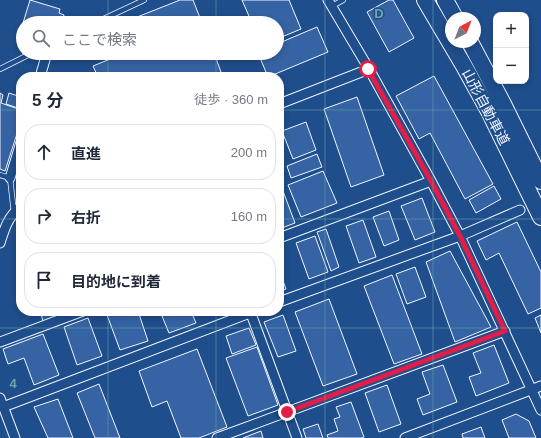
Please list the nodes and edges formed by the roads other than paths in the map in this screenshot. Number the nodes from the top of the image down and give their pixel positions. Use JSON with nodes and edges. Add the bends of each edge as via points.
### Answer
{"nodes":[{"id":1,"x":144,"y":0,"type":"edge"},
{"id":2,"x":343,"y":0,"type":"edge"},
{"id":3,"x":425,"y":0,"type":"edge"},
{"id":4,"x":445,"y":0,"type":"edge"},
{"id":5,"x":330,"y":3,"type":"edge"},
{"id":6,"x":452,"y":12,"type":"edge"},
{"id":7,"x":110,"y":16,"type":"edge"},
{"id":8,"x":473,"y":48,"type":"edge"},
{"id":9,"x":18,"y":60,"type":"edge"},
{"id":10,"x":45,"y":60,"type":"edge"},
{"id":11,"x":0,"y":69,"type":"edge"},
{"id":12,"x":368,"y":69,"type":"junction"},
{"id":13,"x":41,"y":72,"type":"edge"},
{"id":14,"x":284,"y":102,"type":"edge"},
{"id":15,"x":16,"y":158,"type":"edge"},
{"id":16,"x":0,"y":175,"type":"edge"},
{"id":17,"x":10,"y":178,"type":"junction"},
{"id":18,"x":431,"y":181,"type":"junction"},
{"id":19,"x":541,"y":181,"type":"edge"},
{"id":20,"x":520,"y":210,"type":"dead end"},
{"id":21,"x":14,"y":212,"type":"joint"},
{"id":22,"x":541,"y":217,"type":"edge"},
{"id":23,"x":284,"y":236,"type":"edge"},
{"id":24,"x":460,"y":236,"type":"junction"},
{"id":25,"x":0,"y":243,"type":"edge"},
{"id":26,"x":284,"y":300,"type":"edge"},
{"id":27,"x":70,"y":316,"type":"edge"},
{"id":28,"x":241,"y":316,"type":"edge"},
{"id":29,"x":253,"y":316,"type":"edge"},
{"id":30,"x":505,"y":331,"type":"junction"},
{"id":31,"x":0,"y":342,"type":"edge"},
{"id":32,"x":537,"y":388,"type":"edge"},
{"id":33,"x":1,"y":404,"type":"edge"},
{"id":34,"x":541,"y":410,"type":"edge"},
{"id":35,"x":287,"y":412,"type":"junction"},
{"id":36,"x":15,"y":438,"type":"edge"},
{"id":37,"x":217,"y":438,"type":"edge"},
{"id":38,"x":297,"y":438,"type":"edge"},
{"id":39,"x":405,"y":438,"type":"edge"}],
"edges":[{"from":1,"to":7,"type":"lane"},
{"from":2,"to":5,"type":"lane"},
{"from":3,"to":22,"type":"highway","name":"山形自動車道","via":[[490,113]]},
{"from":4,"to":6,"type":"highway"},
{"from":5,"to":12,"type":"street"},
{"from":8,"to":19,"type":"highway","name":"山形自動車道"},
{"from":9,"to":11,"type":"lane"},
{"from":10,"to":13,"type":"street"},
{"from":12,"to":14,"type":"street"},
{"from":12,"to":18,"type":"street"},
{"from":15,"to":17,"type":"street"},
{"from":16,"to":17,"type":"lane"},
{"from":17,"to":21,"type":"lane"},
{"from":18,"to":23,"type":"street"},
{"from":18,"to":24,"type":"street"},
{"from":20,"to":24,"type":"street"},
{"from":21,"to":25,"type":"street","via":[[6,224]]},
{"from":24,"to":26,"type":"street"},
{"from":24,"to":30,"type":"street"},
{"from":27,"to":31,"type":"street"},
{"from":28,"to":33,"type":"street"},
{"from":29,"to":35,"type":"street"},
{"from":30,"to":32,"type":"street"},
{"from":30,"to":35,"type":"street"},
{"from":32,"to":34,"type":"street"},
{"from":32,"to":39,"type":"street"},
{"from":33,"to":36,"type":"street"},
{"from":35,"to":37,"type":"street"},
{"from":35,"to":38,"type":"street"}]}
